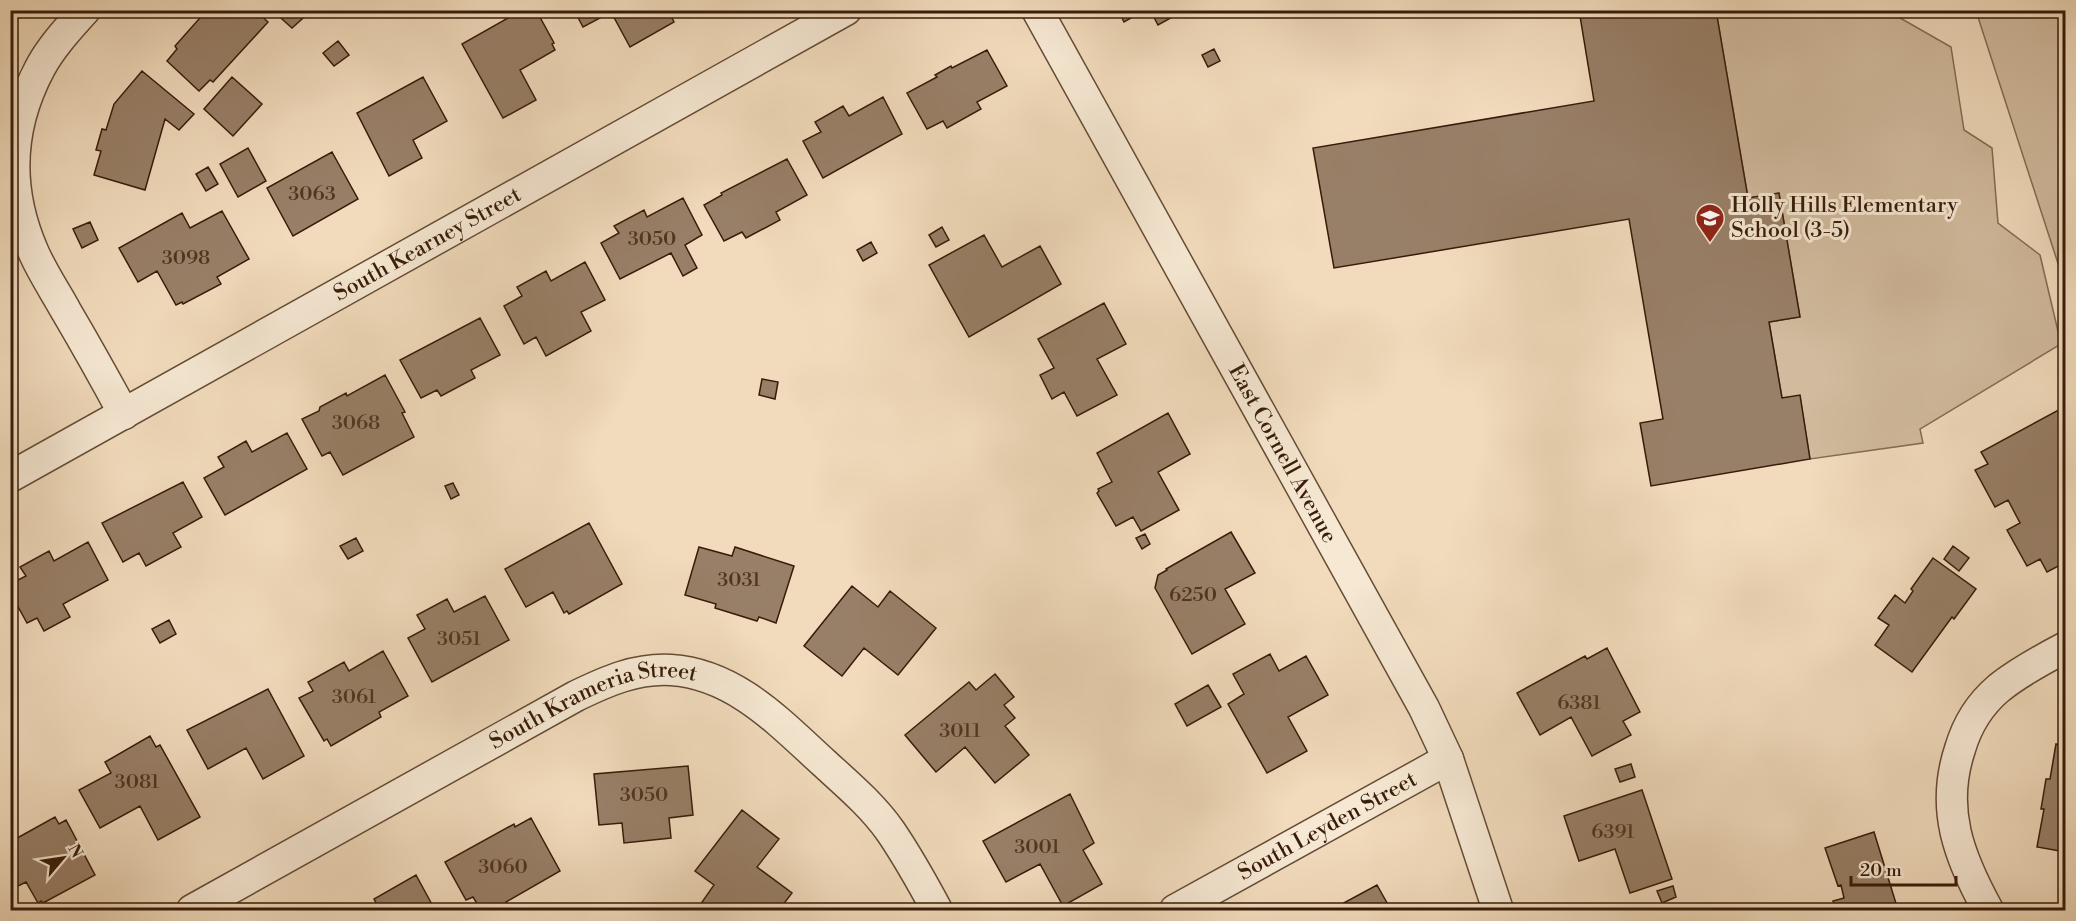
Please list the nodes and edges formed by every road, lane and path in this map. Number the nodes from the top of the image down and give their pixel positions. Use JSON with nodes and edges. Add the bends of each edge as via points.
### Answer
{"nodes":[{"id":1,"x":84,"y":10,"type":"edge"},
{"id":2,"x":846,"y":10,"type":"edge"},
{"id":3,"x":1037,"y":10,"type":"edge"},
{"id":4,"x":124,"y":414,"type":"junction"},
{"id":5,"x":10,"y":477,"type":"edge"},
{"id":6,"x":2066,"y":647,"type":"edge"},
{"id":7,"x":1448,"y":759,"type":"junction"},
{"id":8,"x":192,"y":910,"type":"edge"},
{"id":9,"x":937,"y":910,"type":"edge"},
{"id":10,"x":1175,"y":910,"type":"edge"},
{"id":11,"x":1498,"y":910,"type":"edge"},
{"id":12,"x":1988,"y":910,"type":"edge"}],
"edges":[{"from":1,"to":4,"type":"street","via":[[41,66],[24,102],[15,138],[13,172],[33,251]]},
{"from":2,"to":4,"type":"street","name":"South Kearney Street"},
{"from":3,"to":7,"type":"street","name":"East Cornell Avenue","via":[[1392,648]]},
{"from":4,"to":5,"type":"street","name":"South Kearney Street"},
{"from":6,"to":12,"type":"street","via":[[2016,676],[1978,709],[1965,730],[1956,759],[1950,793],[1954,826],[1964,862]]},
{"from":7,"to":10,"type":"street","name":"South Leyden Street"},
{"from":7,"to":11,"type":"street","name":"East Cornell Avenue"},
{"from":8,"to":9,"type":"street","name":"South Krameria Street","via":[[576,696],[640,671],[673,670],[709,678],[764,708],[851,788],[890,830]]}]}
